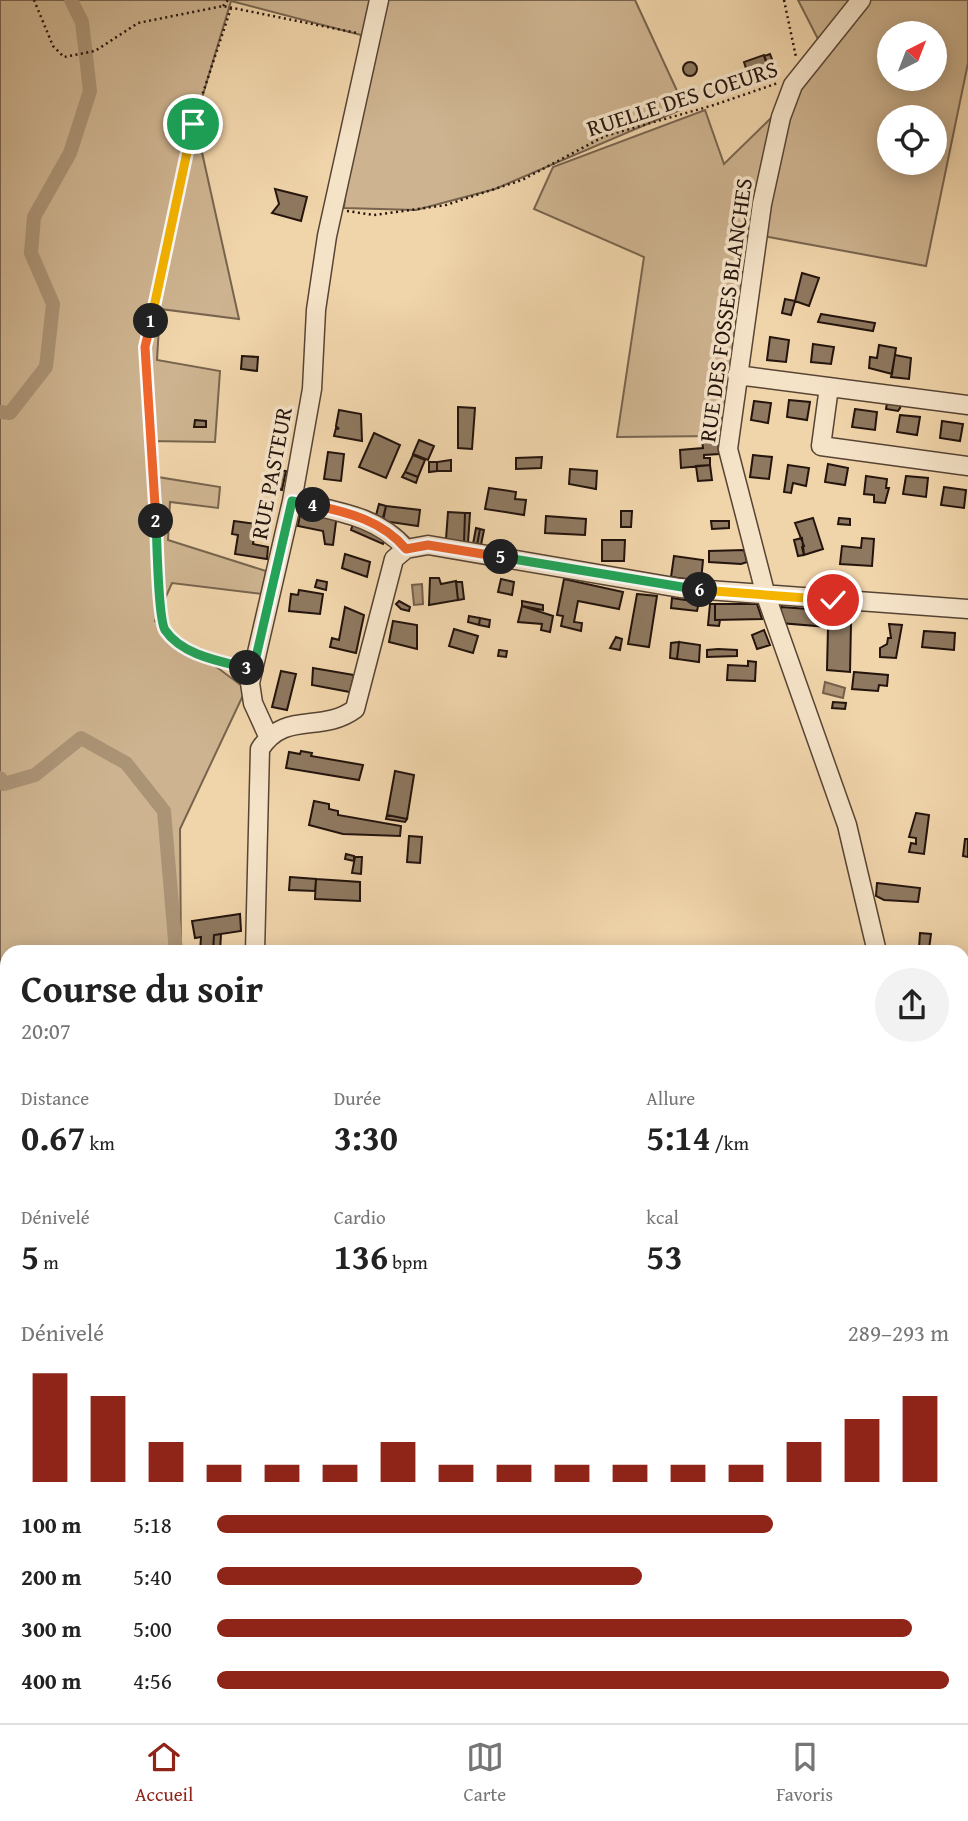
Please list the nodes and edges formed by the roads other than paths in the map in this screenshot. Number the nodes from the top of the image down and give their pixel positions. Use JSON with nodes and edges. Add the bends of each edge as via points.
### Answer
{"nodes":[{"id":1,"x":379,"y":0,"type":"edge"},
{"id":2,"x":861,"y":0,"type":"edge"},
{"id":3,"x":737,"y":375,"type":"junction"},
{"id":4,"x":829,"y":387,"type":"junction"},
{"id":5,"x":968,"y":405,"type":"edge"},
{"id":6,"x":968,"y":466,"type":"edge"},
{"id":7,"x":292,"y":501,"type":"junction"},
{"id":8,"x":406,"y":549,"type":"junction"},
{"id":9,"x":766,"y":596,"type":"junction"},
{"id":10,"x":968,"y":609,"type":"edge"},
{"id":11,"x":268,"y":736,"type":"junction"},
{"id":12,"x":255,"y":945,"type":"edge"},
{"id":13,"x":875,"y":945,"type":"edge"}],
"edges":[{"from":1,"to":7,"type":"street","name":"RUE PASTEUR","via":[[333,209],[316,310],[312,389]]},
{"from":2,"to":3,"type":"street","name":"RUE DES FOSSES BLANCHES","via":[[793,85],[781,117],[762,204]]},
{"from":3,"to":4,"type":"street"},
{"from":3,"to":9,"type":"street","name":"RUE DES FOSSES BLANCHES","via":[[728,449]]},
{"from":4,"to":5,"type":"street"},
{"from":4,"to":6,"type":"street","via":[[821,446]]},
{"from":7,"to":8,"type":"street","via":[[347,512],[392,532]]},
{"from":7,"to":11,"type":"street","name":"RUE PASTEUR","via":[[250,682],[253,703]]},
{"from":8,"to":9,"type":"street","via":[[428,545],[669,586]]},
{"from":8,"to":11,"type":"street","via":[[394,559],[355,709],[339,720],[290,725]]},
{"from":9,"to":10,"type":"street"},
{"from":9,"to":13,"type":"street","name":"RUE DES FOSSES BLANCHES","via":[[847,825]]},
{"from":11,"to":12,"type":"street","via":[[260,749],[258,768]]}]}
